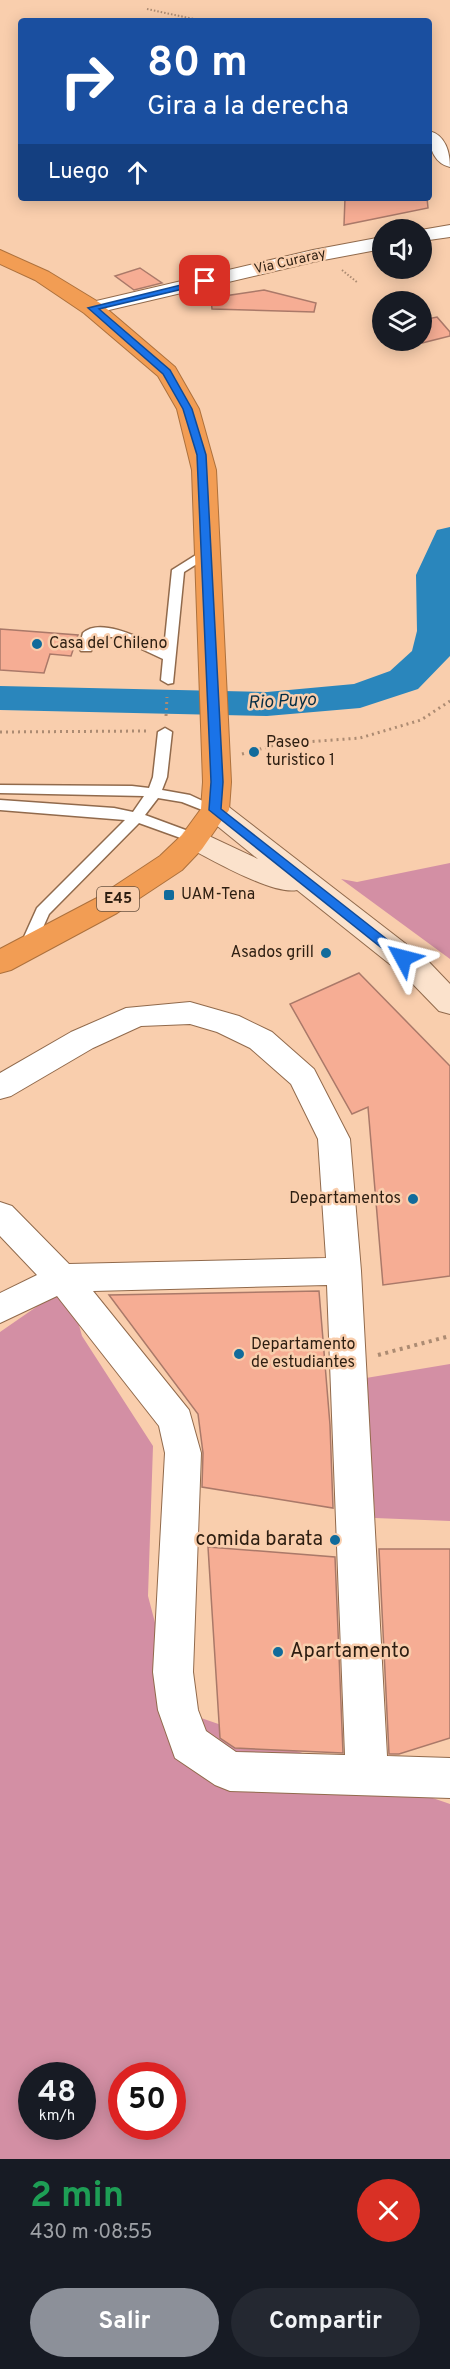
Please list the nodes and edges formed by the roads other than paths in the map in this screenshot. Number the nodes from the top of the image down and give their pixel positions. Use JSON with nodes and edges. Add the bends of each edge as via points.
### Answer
{"nodes":[{"id":1,"x":432,"y":140,"type":"edge"},
{"id":2,"x":450,"y":162,"type":"edge"},
{"id":3,"x":450,"y":231,"type":"edge"},
{"id":4,"x":432,"y":234,"type":"edge"},
{"id":5,"x":372,"y":245,"type":"edge"},
{"id":6,"x":0,"y":256,"type":"edge"},
{"id":7,"x":92,"y":308,"type":"junction"},
{"id":8,"x":207,"y":552,"type":"junction"},
{"id":9,"x":86,"y":648,"type":"dead end"},
{"id":10,"x":170,"y":657,"type":"junction"},
{"id":11,"x":168,"y":680,"type":"road end"},
{"id":12,"x":165,"y":732,"type":"road end"},
{"id":13,"x":0,"y":789,"type":"edge"},
{"id":14,"x":154,"y":793,"type":"junction"},
{"id":15,"x":0,"y":805,"type":"edge"},
{"id":16,"x":215,"y":810,"type":"junction"},
{"id":17,"x":136,"y":818,"type":"junction"},
{"id":18,"x":194,"y":838,"type":"junction"},
{"id":19,"x":316,"y":891,"type":"junction"},
{"id":20,"x":27,"y":948,"type":"junction"},
{"id":21,"x":0,"y":962,"type":"edge"},
{"id":22,"x":450,"y":1003,"type":"edge"},
{"id":23,"x":0,"y":1088,"type":"edge"},
{"id":24,"x":0,"y":1215,"type":"edge"},
{"id":25,"x":344,"y":1271,"type":"junction"},
{"id":26,"x":62,"y":1278,"type":"junction"},
{"id":27,"x":0,"y":1309,"type":"edge"},
{"id":28,"x":367,"y":1776,"type":"junction"},
{"id":29,"x":450,"y":1778,"type":"edge"}],
"edges":[{"from":1,"to":2,"type":"street"},
{"from":3,"to":4,"type":"street"},
{"from":5,"to":7,"type":"street","name":"Via Curaray"},
{"from":6,"to":7,"type":"highway","via":[[42,276]]},
{"from":7,"to":8,"type":"highway","via":[[160,365],[188,409],[204,470]]},
{"from":8,"to":10,"type":"lane","via":[[178,570]]},
{"from":8,"to":16,"type":"highway"},
{"from":9,"to":10,"type":"lane","via":[[90,633],[118,633]]},
{"from":10,"to":11,"type":"lane"},
{"from":12,"to":14,"type":"lane","via":[[160,777]]},
{"from":13,"to":14,"type":"lane"},
{"from":14,"to":16,"type":"lane","via":[[185,798]]},
{"from":14,"to":17,"type":"lane"},
{"from":15,"to":17,"type":"lane","via":[[74,809]]},
{"from":16,"to":18,"type":"highway","number":"E45"},
{"from":16,"to":19,"type":"main road"},
{"from":17,"to":18,"type":"lane"},
{"from":17,"to":20,"type":"lane","via":[[42,912]]},
{"from":18,"to":19,"type":"main road","via":[[238,862]]},
{"from":18,"to":20,"type":"highway","number":"E45","via":[[152,877]]},
{"from":19,"to":22,"type":"main road","via":[[417,969]]},
{"from":20,"to":21,"type":"highway","number":"E45"},
{"from":23,"to":25,"type":"street","via":[[82,1040],[137,1016],[190,1013],[228,1024],[261,1040],[303,1077],[334,1138]]},
{"from":24,"to":26,"type":"street"},
{"from":25,"to":26,"type":"street"},
{"from":25,"to":28,"type":"street"},
{"from":26,"to":27,"type":"street"},
{"from":26,"to":28,"type":"street","via":[[176,1421],[183,1453],[173,1672],[178,1710],[190,1744],[230,1771]]},
{"from":28,"to":29,"type":"street"}]}
